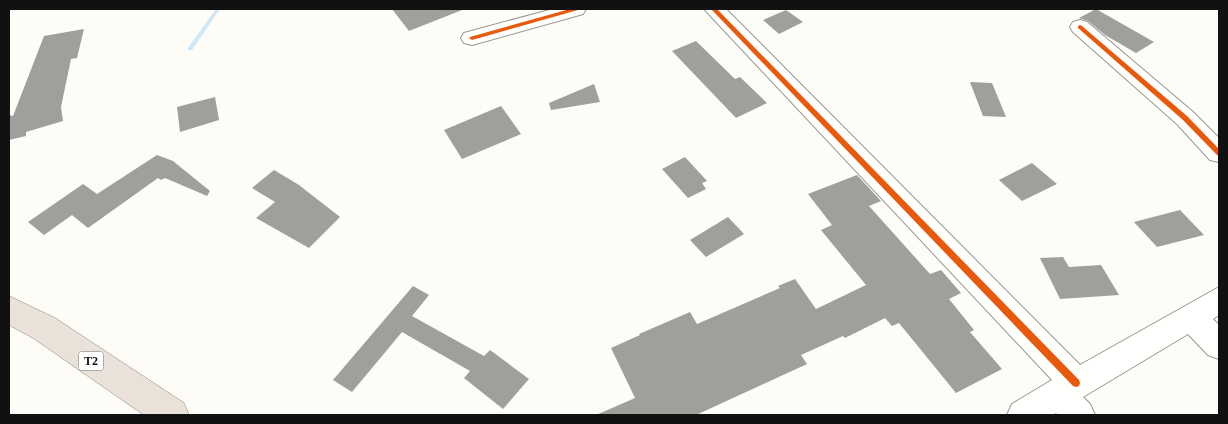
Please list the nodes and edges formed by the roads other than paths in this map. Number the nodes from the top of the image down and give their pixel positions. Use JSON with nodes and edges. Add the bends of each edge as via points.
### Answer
{"nodes":[{"id":1,"x":576,"y":9,"type":"edge"},
{"id":2,"x":714,"y":9,"type":"edge"},
{"id":3,"x":1080,"y":27,"type":"dead end"},
{"id":4,"x":472,"y":38,"type":"dead end"},
{"id":5,"x":1219,"y":153,"type":"edge"},
{"id":6,"x":1219,"y":300,"type":"edge"},
{"id":7,"x":9,"y":310,"type":"edge"},
{"id":8,"x":1191,"y":317,"type":"junction"},
{"id":9,"x":1219,"y":345,"type":"edge"},
{"id":10,"x":1071,"y":397,"type":"edge"},
{"id":11,"x":172,"y":415,"type":"edge"},
{"id":12,"x":1023,"y":415,"type":"edge"}],
"edges":[{"from":1,"to":4,"type":"street"},
{"from":2,"to":10,"type":"street"},
{"from":3,"to":5,"type":"street","via":[[1185,118]]},
{"from":6,"to":8,"type":"street"},
{"from":7,"to":11,"type":"highway","number":"T2","via":[[44,328]]},
{"from":8,"to":9,"type":"street"},
{"from":8,"to":10,"type":"street"},
{"from":10,"to":12,"type":"street"}]}
